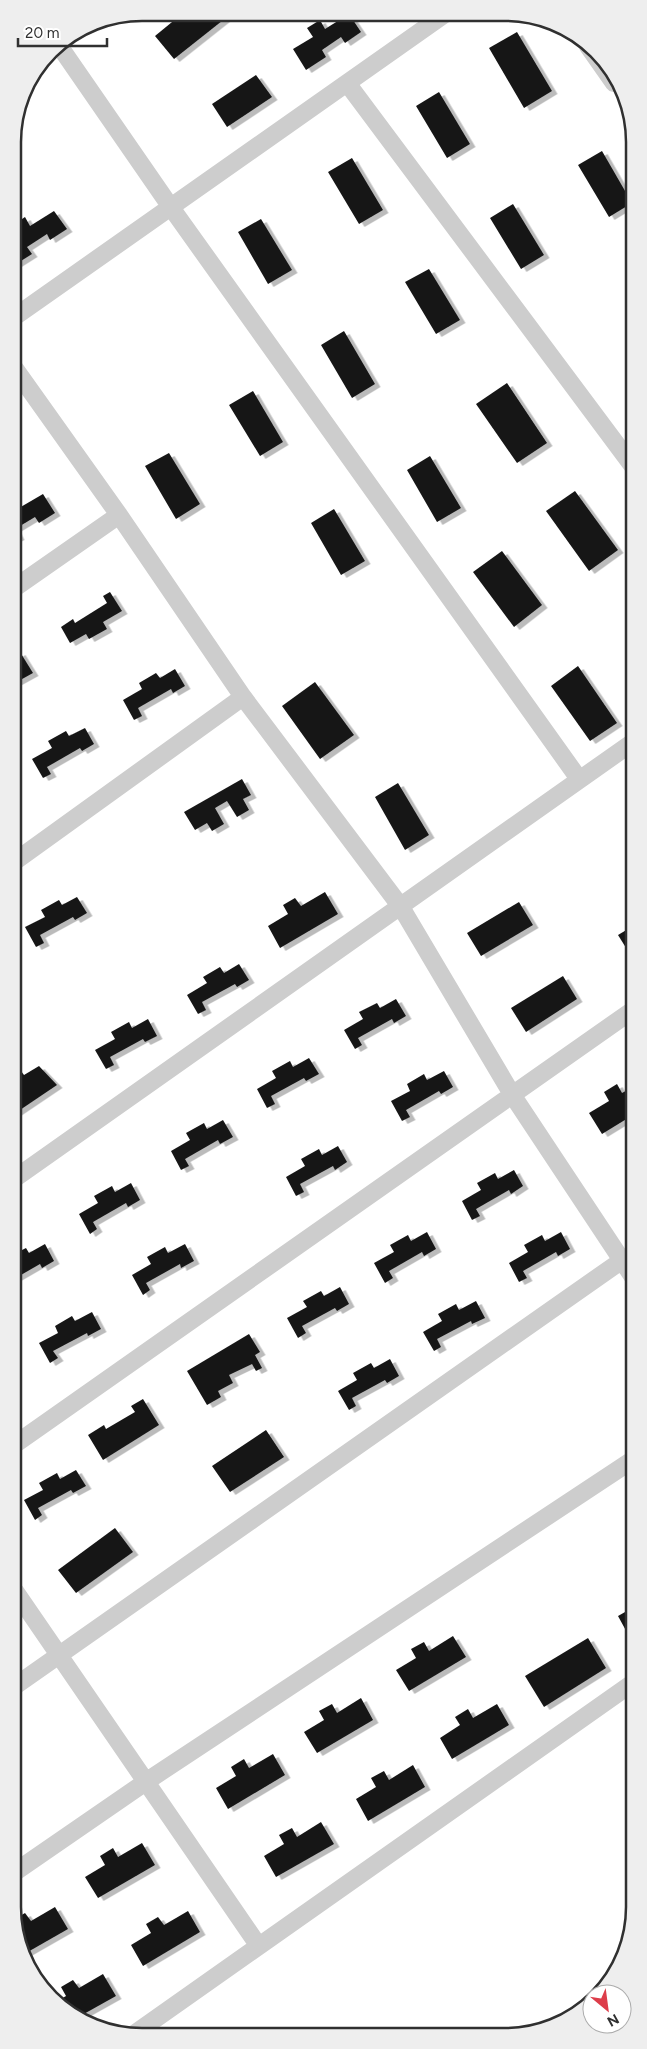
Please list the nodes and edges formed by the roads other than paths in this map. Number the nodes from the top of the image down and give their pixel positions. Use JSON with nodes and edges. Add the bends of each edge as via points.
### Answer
{"nodes":[{"id":1,"x":436,"y":21,"type":"edge"},
{"id":2,"x":63,"y":51,"type":"edge"},
{"id":3,"x":347,"y":82,"type":"junction"},
{"id":4,"x":170,"y":206,"type":"junction"},
{"id":5,"x":22,"y":312,"type":"edge"},
{"id":6,"x":22,"y":378,"type":"edge"},
{"id":7,"x":626,"y":457,"type":"edge"},
{"id":8,"x":119,"y":515,"type":"junction"},
{"id":9,"x":22,"y":583,"type":"edge"},
{"id":10,"x":243,"y":698,"type":"junction"},
{"id":11,"x":626,"y":749,"type":"edge"},
{"id":12,"x":579,"y":779,"type":"junction"},
{"id":13,"x":22,"y":857,"type":"edge"},
{"id":14,"x":401,"y":907,"type":"junction"},
{"id":15,"x":626,"y":1015,"type":"edge"},
{"id":16,"x":513,"y":1096,"type":"junction"},
{"id":17,"x":21,"y":1174,"type":"edge"},
{"id":18,"x":620,"y":1261,"type":"junction"},
{"id":19,"x":625,"y":1267,"type":"edge"},
{"id":20,"x":21,"y":1439,"type":"edge"},
{"id":21,"x":625,"y":1465,"type":"edge"},
{"id":22,"x":21,"y":1601,"type":"edge"},
{"id":23,"x":59,"y":1655,"type":"junction"},
{"id":24,"x":21,"y":1682,"type":"edge"},
{"id":25,"x":625,"y":1688,"type":"edge"},
{"id":26,"x":147,"y":1780,"type":"junction"},
{"id":27,"x":21,"y":1868,"type":"edge"},
{"id":28,"x":258,"y":1945,"type":"junction"},
{"id":29,"x":142,"y":2028,"type":"edge"}],
"edges":[{"from":1,"to":3,"type":"lane"},
{"from":2,"to":4,"type":"lane"},
{"from":3,"to":4,"type":"lane"},
{"from":3,"to":7,"type":"lane"},
{"from":4,"to":5,"type":"lane"},
{"from":4,"to":12,"type":"lane"},
{"from":6,"to":8,"type":"lane"},
{"from":8,"to":9,"type":"lane"},
{"from":8,"to":10,"type":"lane"},
{"from":10,"to":13,"type":"lane"},
{"from":10,"to":14,"type":"lane"},
{"from":11,"to":12,"type":"lane"},
{"from":12,"to":14,"type":"lane"},
{"from":14,"to":16,"type":"lane"},
{"from":14,"to":17,"type":"lane"},
{"from":15,"to":16,"type":"lane"},
{"from":16,"to":18,"type":"lane"},
{"from":16,"to":20,"type":"lane"},
{"from":18,"to":19,"type":"lane"},
{"from":18,"to":23,"type":"lane"},
{"from":21,"to":26,"type":"lane"},
{"from":22,"to":23,"type":"lane"},
{"from":23,"to":24,"type":"lane"},
{"from":23,"to":26,"type":"lane"},
{"from":25,"to":28,"type":"lane"},
{"from":26,"to":27,"type":"lane"},
{"from":26,"to":28,"type":"lane"},
{"from":28,"to":29,"type":"lane"}]}
